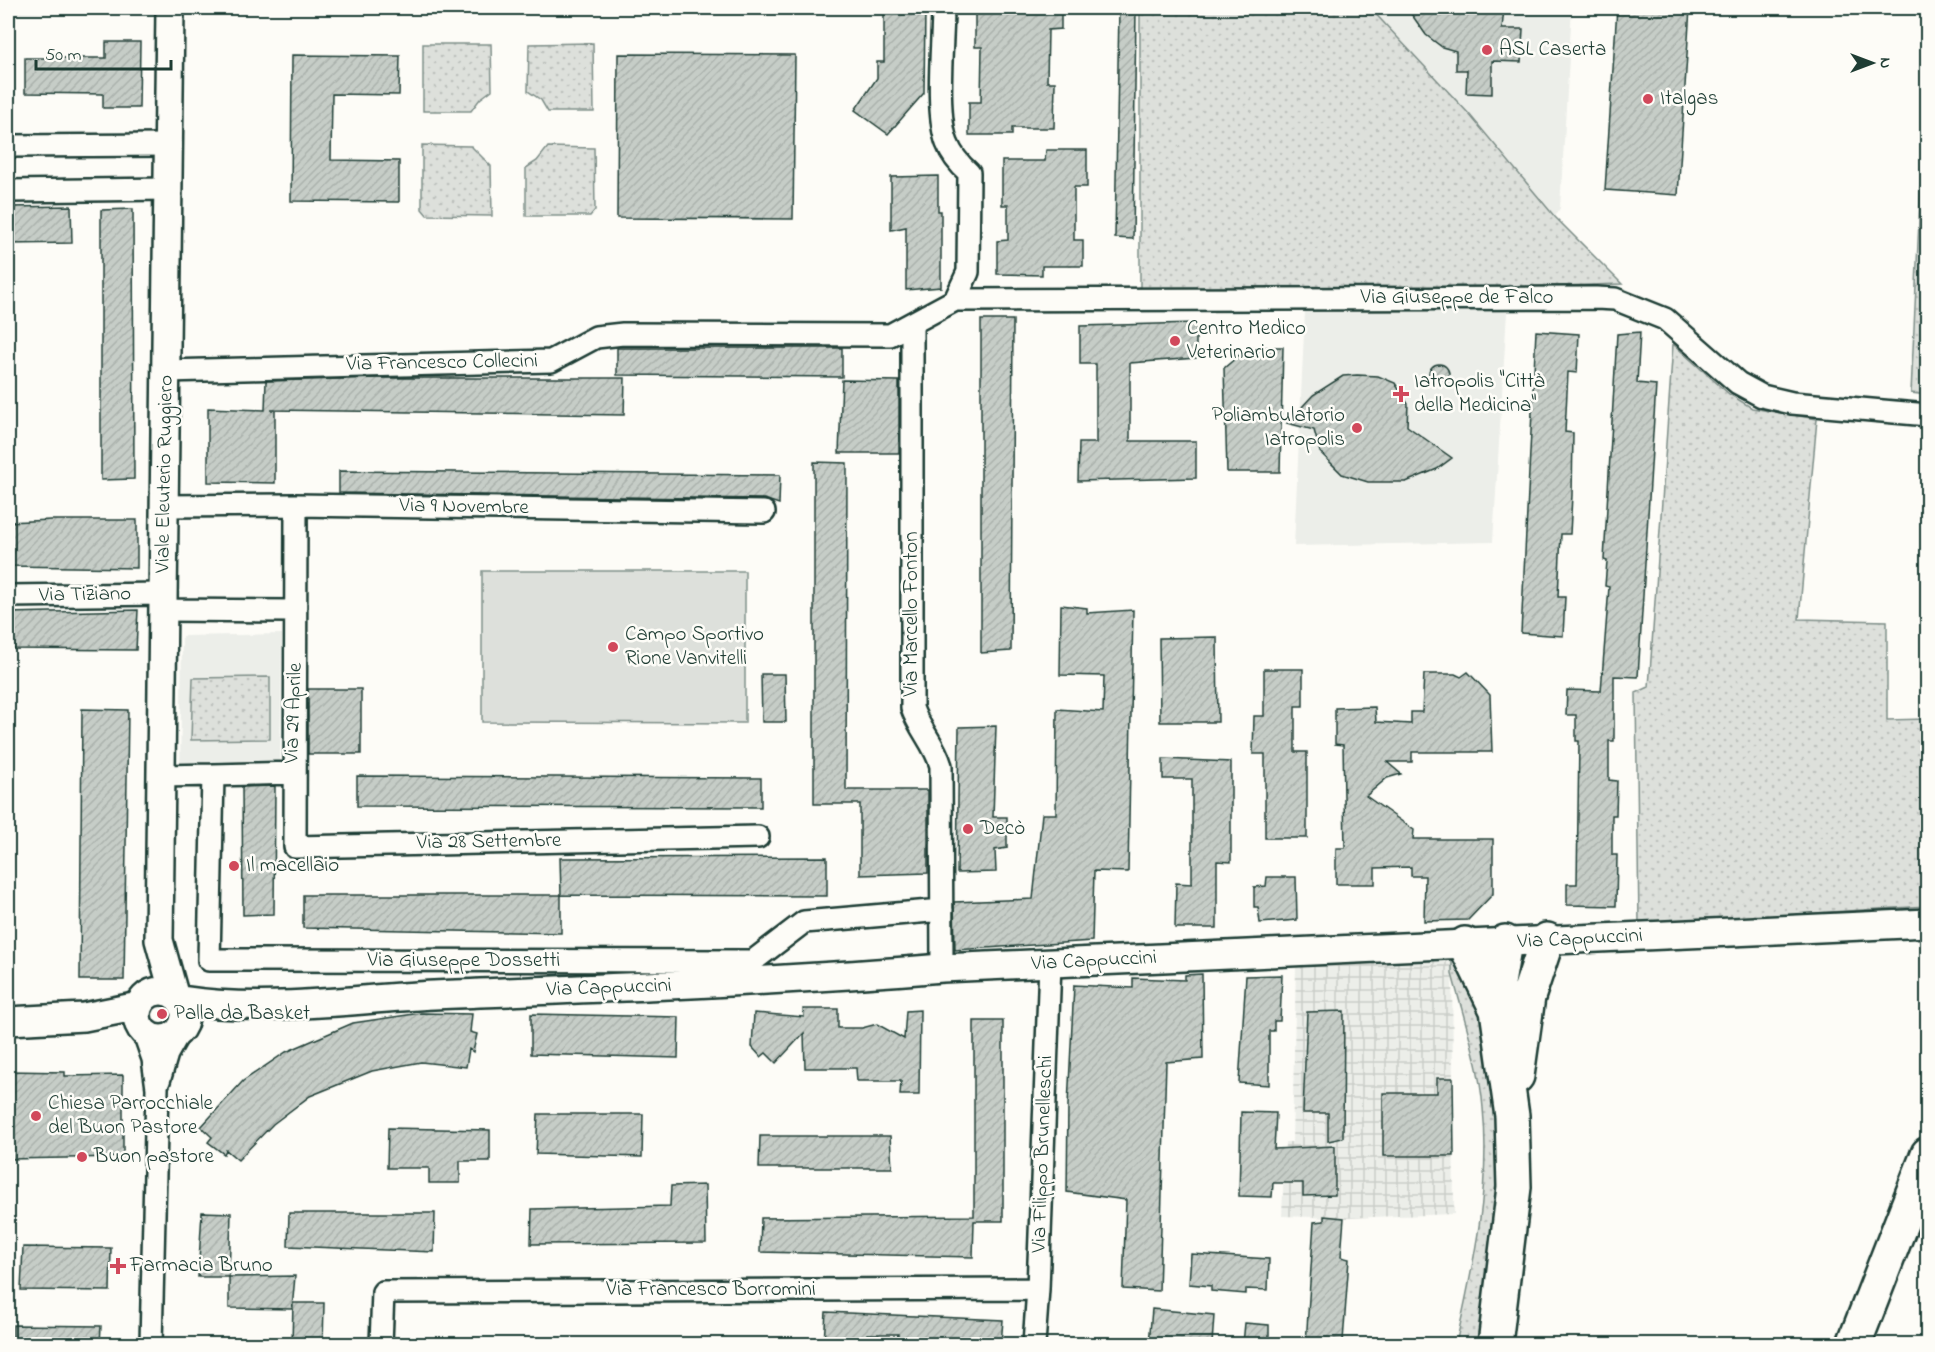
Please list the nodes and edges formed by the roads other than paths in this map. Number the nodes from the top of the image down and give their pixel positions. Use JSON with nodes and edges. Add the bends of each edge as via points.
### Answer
{"nodes":[{"id":1,"x":170,"y":8,"type":"edge"},
{"id":2,"x":943,"y":8,"type":"edge"},
{"id":3,"x":169,"y":145,"type":"junction"},
{"id":4,"x":8,"y":146,"type":"edge"},
{"id":5,"x":168,"y":189,"type":"junction"},
{"id":6,"x":8,"y":191,"type":"edge"},
{"id":7,"x":955,"y":300,"type":"junction"},
{"id":8,"x":912,"y":325,"type":"junction"},
{"id":9,"x":166,"y":371,"type":"junction"},
{"id":10,"x":1928,"y":415,"type":"edge"},
{"id":11,"x":296,"y":505,"type":"junction"},
{"id":12,"x":164,"y":506,"type":"junction"},
{"id":13,"x":764,"y":512,"type":"dead end"},
{"id":14,"x":8,"y":596,"type":"edge"},
{"id":15,"x":163,"y":602,"type":"junction"},
{"id":16,"x":296,"y":611,"type":"junction"},
{"id":17,"x":295,"y":773,"type":"junction"},
{"id":18,"x":213,"y":775,"type":"junction"},
{"id":19,"x":161,"y":776,"type":"junction"},
{"id":20,"x":758,"y":837,"type":"dead end"},
{"id":21,"x":942,"y":910,"type":"junction"},
{"id":22,"x":1928,"y":923,"type":"edge"},
{"id":23,"x":159,"y":940,"type":"junction"},
{"id":24,"x":1547,"y":940,"type":"junction"},
{"id":25,"x":1506,"y":942,"type":"junction"},
{"id":26,"x":1465,"y":944,"type":"junction"},
{"id":27,"x":1050,"y":963,"type":"junction"},
{"id":28,"x":942,"y":968,"type":"junction"},
{"id":29,"x":1497,"y":1010,"type":"junction"},
{"id":30,"x":179,"y":1013,"type":"junction"},
{"id":31,"x":141,"y":1016,"type":"junction"},
{"id":32,"x":8,"y":1021,"type":"edge"},
{"id":33,"x":157,"y":1088,"type":"junction"},
{"id":34,"x":1512,"y":1116,"type":"junction"},
{"id":35,"x":1928,"y":1154,"type":"edge"},
{"id":36,"x":1038,"y":1289,"type":"junction"},
{"id":37,"x":1858,"y":1340,"type":"edge"},
{"id":38,"x":151,"y":1344,"type":"edge"},
{"id":39,"x":381,"y":1344,"type":"edge"},
{"id":40,"x":1034,"y":1344,"type":"edge"},
{"id":41,"x":1495,"y":1344,"type":"edge"}],
"edges":[{"from":1,"to":3,"type":"street","name":"Viale Eleuterio Ruggiero"},
{"from":2,"to":7,"type":"street","via":[[942,117],[955,160],[969,173],[968,272]]},
{"from":3,"to":4,"type":"street"},
{"from":3,"to":5,"type":"street","name":"Viale Eleuterio Ruggiero"},
{"from":5,"to":6,"type":"street"},
{"from":5,"to":9,"type":"street","name":"Viale Eleuterio Ruggiero"},
{"from":7,"to":8,"type":"street","name":"Via Francesco Collecini"},
{"from":7,"to":10,"type":"street","name":"Via Giuseppe de Falco","via":[[1615,299],[1665,319],[1738,382],[1762,396],[1792,403]]},
{"from":8,"to":9,"type":"street","name":"Via Francesco Collecini","via":[[890,335],[624,334],[596,337],[551,361]]},
{"from":8,"to":21,"type":"street","name":"Via Marcello Fonton","via":[[912,708],[941,766]]},
{"from":9,"to":12,"type":"street","name":"Viale Eleuterio Ruggiero"},
{"from":11,"to":12,"type":"street","name":"Via 9 Novembre"},
{"from":11,"to":13,"type":"street","name":"Via 9 Novembre"},
{"from":11,"to":16,"type":"street","name":"Via 29 Aprile"},
{"from":12,"to":15,"type":"street","name":"Viale Eleuterio Ruggiero"},
{"from":14,"to":15,"type":"street","name":"Via Tiziano"},
{"from":15,"to":16,"type":"street"},
{"from":15,"to":19,"type":"street","name":"Viale Eleuterio Ruggiero"},
{"from":16,"to":17,"type":"street","name":"Via 29 Aprile"},
{"from":17,"to":18,"type":"street","name":"Via 29 Aprile"},
{"from":17,"to":20,"type":"street","name":"Via 28 Settembre","via":[[295,847]]},
{"from":18,"to":19,"type":"street"},
{"from":18,"to":21,"type":"street","name":"Via Giuseppe Dossetti","via":[[209,960],[753,962],[804,922]]},
{"from":19,"to":23,"type":"street","name":"Viale Eleuterio Ruggiero"},
{"from":21,"to":28,"type":"street","name":"Via Marcello Fonton"},
{"from":22,"to":24,"type":"street","name":"Via Cappuccini"},
{"from":23,"to":30,"type":"street","name":"Viale Eleuterio Ruggiero"},
{"from":23,"to":31,"type":"street","name":"Viale Eleuterio Ruggiero","via":[[152,954]]},
{"from":24,"to":25,"type":"street","name":"Via Cappuccini"},
{"from":24,"to":34,"type":"highway","via":[[1528,998]]},
{"from":25,"to":26,"type":"street","name":"Via Cappuccini"},
{"from":25,"to":29,"type":"highway"},
{"from":26,"to":27,"type":"street","name":"Via Cappuccini"},
{"from":26,"to":29,"type":"highway"},
{"from":27,"to":28,"type":"street","name":"Via Cappuccini"},
{"from":27,"to":36,"type":"street","name":"Via Filippo Brunelleschi"},
{"from":28,"to":30,"type":"street","name":"Via Cappuccini","via":[[784,981],[416,996]]},
{"from":29,"to":34,"type":"highway"},
{"from":30,"to":31,"type":"street","via":[[154,992]]},
{"from":30,"to":31,"type":"street","via":[[165,1040],[151,1038]]},
{"from":30,"to":33,"type":"street"},
{"from":31,"to":32,"type":"street"},
{"from":31,"to":33,"type":"street"},
{"from":33,"to":38,"type":"street"},
{"from":34,"to":41,"type":"highway","via":[[1514,1187]]},
{"from":35,"to":37,"type":"highway"},
{"from":36,"to":39,"type":"street","name":"Via Francesco Borromini","via":[[383,1292]]},
{"from":36,"to":40,"type":"street","name":"Via Filippo Brunelleschi"}]}
